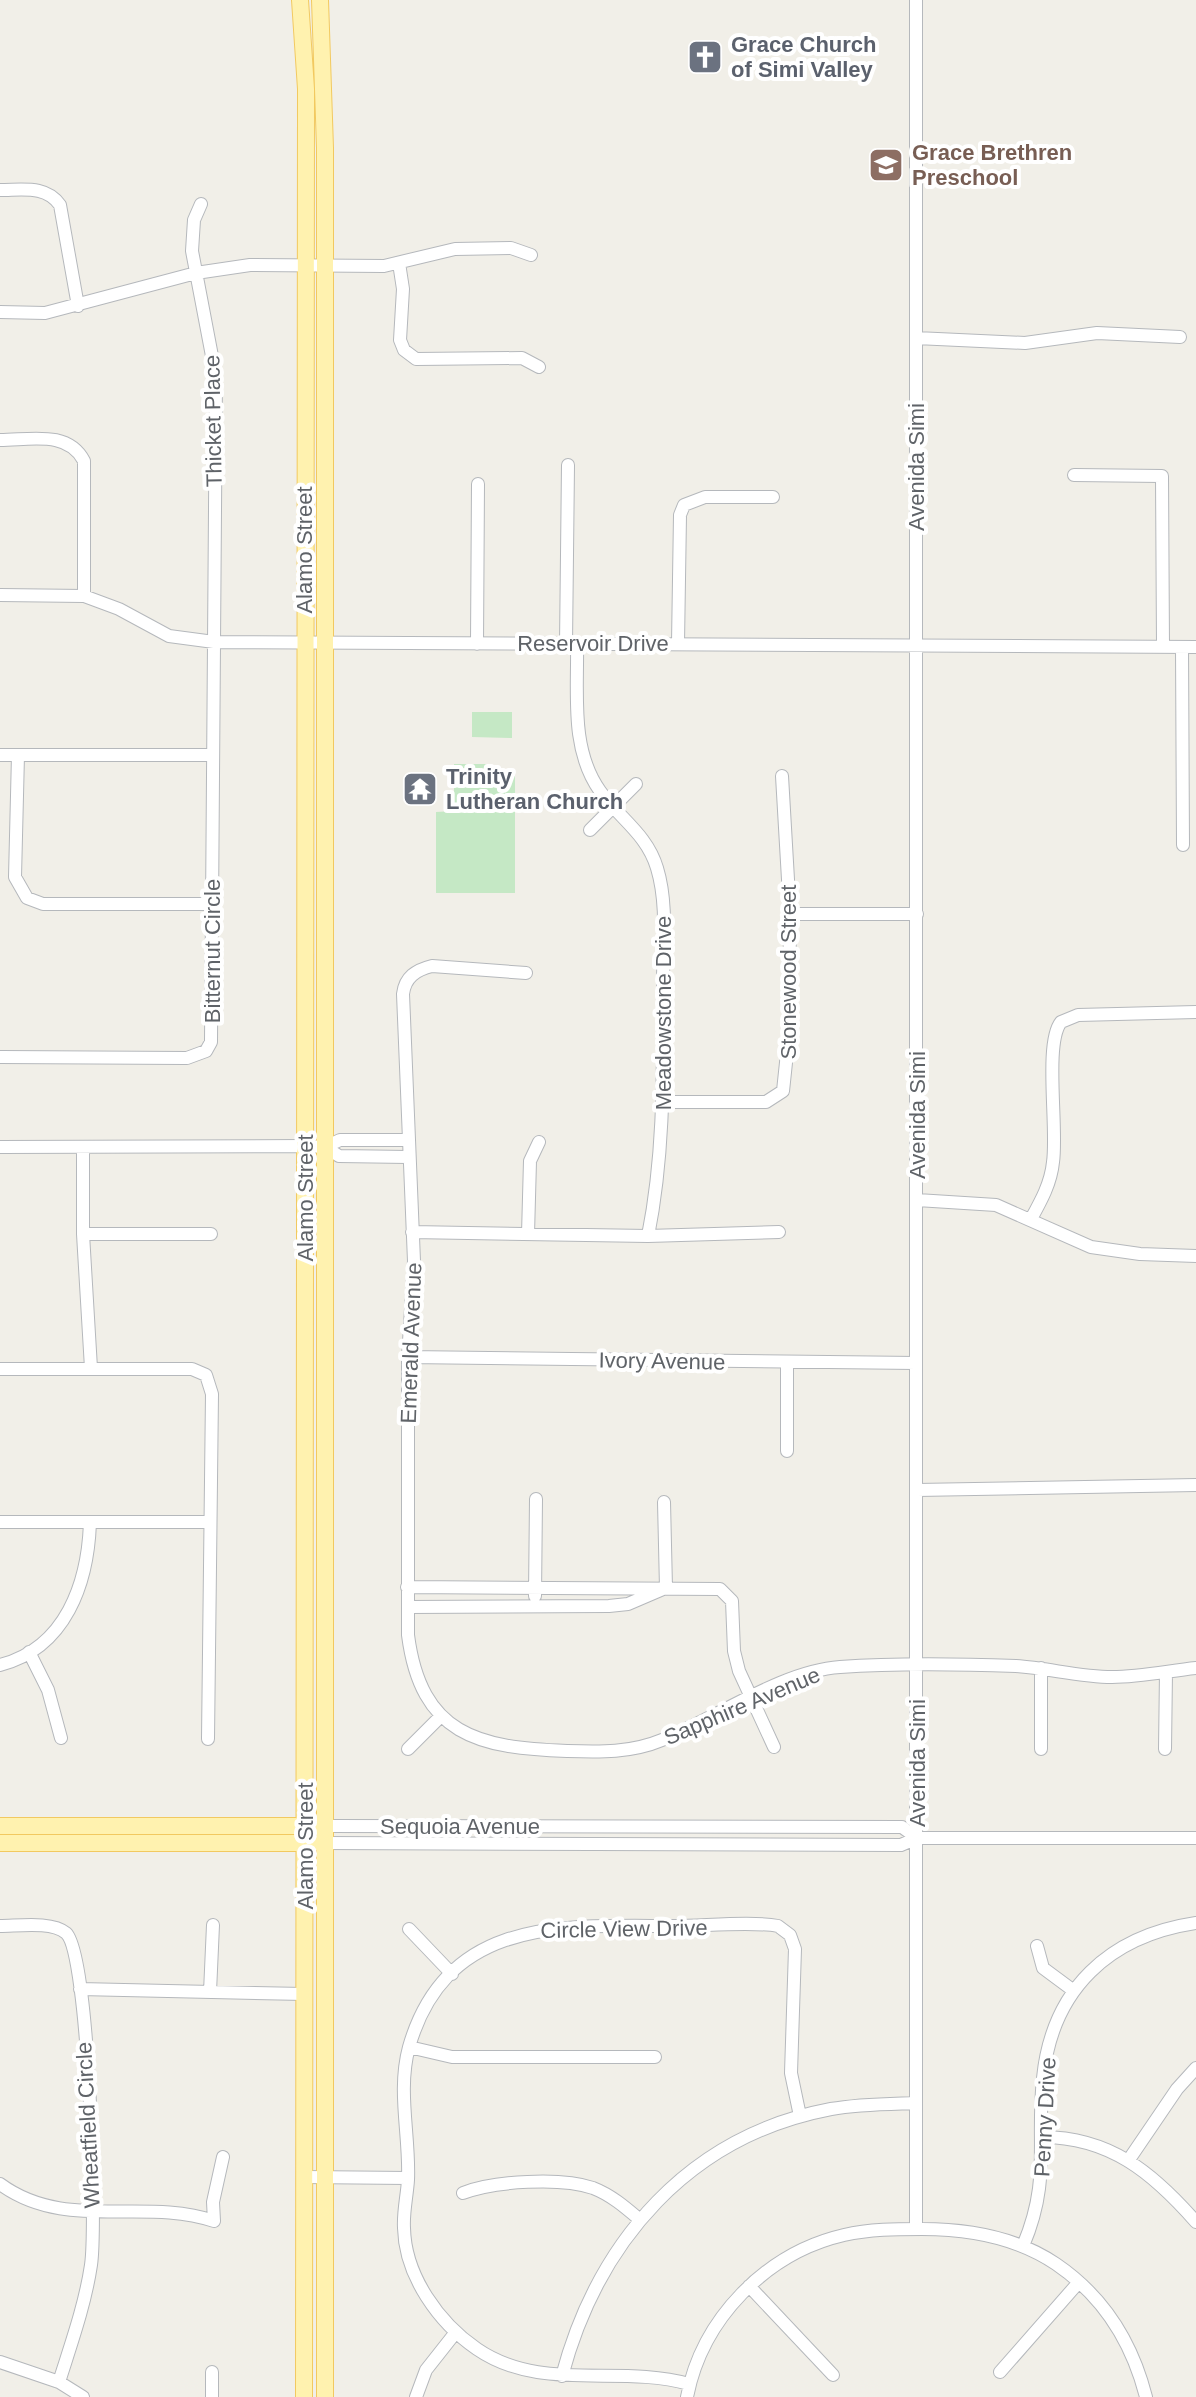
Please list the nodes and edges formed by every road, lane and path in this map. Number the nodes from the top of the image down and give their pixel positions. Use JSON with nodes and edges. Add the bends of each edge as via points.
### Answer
{"nodes":[{"id":1,"x":300,"y":0,"type":"edge"},
{"id":2,"x":320,"y":0,"type":"edge"},
{"id":3,"x":916,"y":0,"type":"edge"},
{"id":4,"x":0,"y":190,"type":"edge"},
{"id":5,"x":201,"y":204,"type":"dead end"},
{"id":6,"x":531,"y":255,"type":"dead end"},
{"id":7,"x":399,"y":263,"type":"junction"},
{"id":8,"x":306,"y":265,"type":"junction"},
{"id":9,"x":325,"y":266,"type":"junction"},
{"id":10,"x":196,"y":273,"type":"junction"},
{"id":11,"x":78,"y":306,"type":"junction"},
{"id":12,"x":0,"y":312,"type":"edge"},
{"id":13,"x":1180,"y":337,"type":"dead end"},
{"id":14,"x":916,"y":338,"type":"junction"},
{"id":15,"x":539,"y":367,"type":"dead end"},
{"id":16,"x":0,"y":440,"type":"edge"},
{"id":17,"x":568,"y":465,"type":"dead end"},
{"id":18,"x":1074,"y":475,"type":"dead end"},
{"id":19,"x":478,"y":484,"type":"dead end"},
{"id":20,"x":773,"y":497,"type":"dead end"},
{"id":21,"x":0,"y":595,"type":"edge"},
{"id":22,"x":84,"y":596,"type":"junction"},
{"id":23,"x":214,"y":642,"type":"junction"},
{"id":24,"x":304,"y":643,"type":"junction"},
{"id":25,"x":325,"y":643,"type":"junction"},
{"id":26,"x":678,"y":643,"type":"junction"},
{"id":27,"x":916,"y":643,"type":"junction"},
{"id":28,"x":477,"y":644,"type":"junction"},
{"id":29,"x":572,"y":644,"type":"junction"},
{"id":30,"x":1163,"y":646,"type":"junction"},
{"id":31,"x":1182,"y":647,"type":"junction"},
{"id":32,"x":1196,"y":647,"type":"edge"},
{"id":33,"x":0,"y":755,"type":"edge"},
{"id":34,"x":18,"y":755,"type":"junction"},
{"id":35,"x":211,"y":755,"type":"junction"},
{"id":36,"x":782,"y":776,"type":"dead end"},
{"id":37,"x":636,"y":784,"type":"dead end"},
{"id":38,"x":612,"y":806,"type":"junction"},
{"id":39,"x":590,"y":830,"type":"dead end"},
{"id":40,"x":1183,"y":845,"type":"dead end"},
{"id":41,"x":211,"y":904,"type":"junction"},
{"id":42,"x":790,"y":914,"type":"junction"},
{"id":43,"x":917,"y":914,"type":"junction"},
{"id":44,"x":526,"y":973,"type":"dead end"},
{"id":45,"x":1196,"y":1012,"type":"edge"},
{"id":46,"x":0,"y":1057,"type":"edge"},
{"id":47,"x":663,"y":1102,"type":"junction"},
{"id":48,"x":408,"y":1140,"type":"junction"},
{"id":49,"x":539,"y":1142,"type":"dead end"},
{"id":50,"x":305,"y":1146,"type":"junction"},
{"id":51,"x":0,"y":1147,"type":"edge"},
{"id":52,"x":325,"y":1147,"type":"junction"},
{"id":53,"x":83,"y":1148,"type":"junction"},
{"id":54,"x":408,"y":1157,"type":"junction"},
{"id":55,"x":917,"y":1200,"type":"junction"},
{"id":56,"x":1031,"y":1219,"type":"junction"},
{"id":57,"x":412,"y":1232,"type":"junction"},
{"id":58,"x":779,"y":1232,"type":"dead end"},
{"id":59,"x":83,"y":1234,"type":"junction"},
{"id":60,"x":211,"y":1234,"type":"dead end"},
{"id":61,"x":528,"y":1234,"type":"junction"},
{"id":62,"x":648,"y":1236,"type":"junction"},
{"id":63,"x":1196,"y":1256,"type":"edge"},
{"id":64,"x":408,"y":1357,"type":"junction"},
{"id":65,"x":916,"y":1363,"type":"junction"},
{"id":66,"x":787,"y":1364,"type":"junction"},
{"id":67,"x":91,"y":1368,"type":"junction"},
{"id":68,"x":0,"y":1369,"type":"edge"},
{"id":69,"x":787,"y":1451,"type":"dead end"},
{"id":70,"x":1196,"y":1485,"type":"edge"},
{"id":71,"x":917,"y":1490,"type":"junction"},
{"id":72,"x":536,"y":1499,"type":"dead end"},
{"id":73,"x":664,"y":1502,"type":"dead end"},
{"id":74,"x":0,"y":1522,"type":"edge"},
{"id":75,"x":90,"y":1522,"type":"junction"},
{"id":76,"x":210,"y":1522,"type":"junction"},
{"id":77,"x":407,"y":1587,"type":"junction"},
{"id":78,"x":535,"y":1588,"type":"junction"},
{"id":79,"x":666,"y":1588,"type":"junction"},
{"id":80,"x":408,"y":1607,"type":"junction"},
{"id":81,"x":535,"y":1607,"type":"junction"},
{"id":82,"x":29,"y":1652,"type":"junction"},
{"id":83,"x":0,"y":1665,"type":"edge"},
{"id":84,"x":916,"y":1666,"type":"junction"},
{"id":85,"x":1041,"y":1668,"type":"junction"},
{"id":86,"x":1196,"y":1668,"type":"edge"},
{"id":87,"x":1166,"y":1672,"type":"junction"},
{"id":88,"x":752,"y":1699,"type":"junction"},
{"id":89,"x":441,"y":1716,"type":"junction"},
{"id":90,"x":61,"y":1738,"type":"dead end"},
{"id":91,"x":208,"y":1739,"type":"dead end"},
{"id":92,"x":774,"y":1747,"type":"dead end"},
{"id":93,"x":408,"y":1749,"type":"dead end"},
{"id":94,"x":1041,"y":1749,"type":"dead end"},
{"id":95,"x":1165,"y":1749,"type":"dead end"},
{"id":96,"x":0,"y":1826,"type":"edge"},
{"id":97,"x":305,"y":1834,"type":"junction"},
{"id":98,"x":323,"y":1834,"type":"junction"},
{"id":99,"x":917,"y":1838,"type":"junction"},
{"id":100,"x":1196,"y":1838,"type":"edge"},
{"id":101,"x":0,"y":1843,"type":"edge"},
{"id":102,"x":1196,"y":1923,"type":"edge"},
{"id":103,"x":213,"y":1925,"type":"dead end"},
{"id":104,"x":0,"y":1926,"type":"edge"},
{"id":105,"x":409,"y":1929,"type":"dead end"},
{"id":106,"x":1037,"y":1946,"type":"dead end"},
{"id":107,"x":452,"y":1974,"type":"junction"},
{"id":108,"x":80,"y":1989,"type":"junction"},
{"id":109,"x":1074,"y":1991,"type":"junction"},
{"id":110,"x":210,"y":1992,"type":"junction"},
{"id":111,"x":304,"y":1994,"type":"junction"},
{"id":112,"x":409,"y":2047,"type":"junction"},
{"id":113,"x":655,"y":2057,"type":"dead end"},
{"id":114,"x":1196,"y":2068,"type":"edge"},
{"id":115,"x":916,"y":2103,"type":"junction"},
{"id":116,"x":800,"y":2116,"type":"junction"},
{"id":117,"x":1042,"y":2137,"type":"junction"},
{"id":118,"x":223,"y":2157,"type":"dead end"},
{"id":119,"x":1128,"y":2161,"type":"junction"},
{"id":120,"x":304,"y":2177,"type":"junction"},
{"id":121,"x":324,"y":2178,"type":"junction"},
{"id":122,"x":408,"y":2178,"type":"junction"},
{"id":123,"x":0,"y":2184,"type":"edge"},
{"id":124,"x":463,"y":2193,"type":"dead end"},
{"id":125,"x":92,"y":2213,"type":"junction"},
{"id":126,"x":639,"y":2219,"type":"junction"},
{"id":127,"x":1196,"y":2220,"type":"edge"},
{"id":128,"x":916,"y":2229,"type":"junction"},
{"id":129,"x":1023,"y":2246,"type":"junction"},
{"id":130,"x":1079,"y":2282,"type":"junction"},
{"id":131,"x":749,"y":2286,"type":"junction"},
{"id":132,"x":456,"y":2332,"type":"junction"},
{"id":133,"x":0,"y":2362,"type":"edge"},
{"id":134,"x":212,"y":2372,"type":"dead end"},
{"id":135,"x":1000,"y":2372,"type":"dead end"},
{"id":136,"x":833,"y":2375,"type":"dead end"},
{"id":137,"x":562,"y":2376,"type":"junction"},
{"id":138,"x":59,"y":2382,"type":"junction"},
{"id":139,"x":688,"y":2390,"type":"edge"},
{"id":140,"x":83,"y":2397,"type":"edge"},
{"id":141,"x":212,"y":2397,"type":"edge"},
{"id":142,"x":304,"y":2397,"type":"edge"},
{"id":143,"x":325,"y":2397,"type":"edge"},
{"id":144,"x":416,"y":2397,"type":"edge"},
{"id":145,"x":1146,"y":2397,"type":"edge"}],
"edges":[{"from":1,"to":8,"type":"main road","name":"Alamo Street"},
{"from":2,"to":9,"type":"main road","name":"Alamo Street"},
{"from":3,"to":14,"type":"street","name":"Avenida Simi"},
{"from":4,"to":11,"type":"street","via":[[53,194],[60,205]]},
{"from":5,"to":10,"type":"street","name":"Thicket Place","via":[[192,234]]},
{"from":6,"to":7,"type":"street","via":[[511,248],[455,249]]},
{"from":7,"to":9,"type":"street"},
{"from":7,"to":15,"type":"street","via":[[399,332],[403,348],[416,359],[522,358]]},
{"from":8,"to":9,"type":"street"},
{"from":8,"to":10,"type":"street","via":[[250,265]]},
{"from":8,"to":24,"type":"main road","name":"Alamo Street"},
{"from":9,"to":25,"type":"main road","name":"Alamo Street"},
{"from":10,"to":11,"type":"street"},
{"from":10,"to":23,"type":"street","name":"Thicket Place","via":[[216,377]]},
{"from":11,"to":12,"type":"street","via":[[45,313]]},
{"from":13,"to":14,"type":"street","via":[[1097,333],[1025,343]]},
{"from":14,"to":27,"type":"street","name":"Avenida Simi"},
{"from":16,"to":22,"type":"street","via":[[60,440],[78,449],[84,461]]},
{"from":17,"to":29,"type":"street","name":"Meadowstone Drive"},
{"from":18,"to":30,"type":"street","via":[[1162,476]]},
{"from":19,"to":28,"type":"street"},
{"from":20,"to":26,"type":"street","via":[[705,497],[684,505]]},
{"from":21,"to":22,"type":"street","name":"Reservoir Drive"},
{"from":22,"to":23,"type":"street","name":"Reservoir Drive","via":[[169,636]]},
{"from":23,"to":24,"type":"street","name":"Reservoir Drive"},
{"from":23,"to":35,"type":"street","name":"Bitternut Circle"},
{"from":24,"to":25,"type":"street","name":"Reservoir Drive"},
{"from":24,"to":50,"type":"main road","name":"Alamo Street"},
{"from":25,"to":28,"type":"street","name":"Reservoir Drive"},
{"from":25,"to":52,"type":"main road","name":"Alamo Street"},
{"from":26,"to":27,"type":"street","name":"Reservoir Drive"},
{"from":26,"to":29,"type":"street","name":"Reservoir Drive"},
{"from":27,"to":30,"type":"street","name":"Reservoir Drive"},
{"from":27,"to":43,"type":"street","name":"Avenida Simi"},
{"from":28,"to":29,"type":"street","name":"Reservoir Drive"},
{"from":29,"to":38,"type":"street","name":"Meadowstone Drive","via":[[580,747],[593,780]]},
{"from":30,"to":31,"type":"street","name":"Reservoir Drive"},
{"from":31,"to":32,"type":"street","name":"Reservoir Drive"},
{"from":31,"to":40,"type":"street"},
{"from":33,"to":34,"type":"street"},
{"from":34,"to":35,"type":"street"},
{"from":34,"to":41,"type":"street","via":[[15,877],[27,898],[43,904]]},
{"from":35,"to":41,"type":"street","name":"Bitternut Circle"},
{"from":36,"to":42,"type":"street","name":"Stonewood Street"},
{"from":37,"to":38,"type":"street"},
{"from":38,"to":39,"type":"street"},
{"from":38,"to":47,"type":"street","name":"Meadowstone Drive","via":[[645,842],[662,884]]},
{"from":41,"to":46,"type":"street","name":"Bitternut Circle","via":[[212,1032],[206,1051],[187,1058]]},
{"from":42,"to":43,"type":"street"},
{"from":42,"to":47,"type":"street","name":"Stonewood Street","via":[[783,1091],[766,1102]]},
{"from":43,"to":55,"type":"street","name":"Avenida Simi"},
{"from":44,"to":48,"type":"street","name":"Emerald Avenue","via":[[432,966],[407,979],[403,994]]},
{"from":45,"to":56,"type":"street","via":[[1078,1015],[1061,1022],[1051,1043],[1053,1166]]},
{"from":47,"to":62,"type":"street","name":"Meadowstone Drive","via":[[660,1167]]},
{"from":48,"to":52,"type":"street","via":[[340,1140]]},
{"from":48,"to":54,"type":"street","name":"Emerald Avenue"},
{"from":49,"to":61,"type":"street","via":[[530,1161]]},
{"from":50,"to":52,"type":"street"},
{"from":50,"to":53,"type":"street"},
{"from":50,"to":97,"type":"main road","name":"Alamo Street"},
{"from":51,"to":53,"type":"street"},
{"from":52,"to":54,"type":"street","via":[[339,1156]]},
{"from":52,"to":98,"type":"main road","name":"Alamo Street"},
{"from":53,"to":59,"type":"street"},
{"from":54,"to":57,"type":"street","name":"Emerald Avenue"},
{"from":55,"to":56,"type":"street","via":[[981,1202]]},
{"from":55,"to":65,"type":"street","name":"Avenida Simi"},
{"from":56,"to":63,"type":"street","via":[[1091,1247]]},
{"from":57,"to":61,"type":"street"},
{"from":57,"to":64,"type":"street","name":"Emerald Avenue"},
{"from":58,"to":62,"type":"street"},
{"from":59,"to":60,"type":"street"},
{"from":59,"to":67,"type":"street"},
{"from":61,"to":62,"type":"street"},
{"from":64,"to":66,"type":"street","name":"Ivory Avenue"},
{"from":64,"to":77,"type":"street","name":"Emerald Avenue"},
{"from":65,"to":66,"type":"street","name":"Ivory Avenue"},
{"from":65,"to":71,"type":"street","name":"Avenida Simi"},
{"from":66,"to":69,"type":"street"},
{"from":67,"to":68,"type":"street"},
{"from":67,"to":76,"type":"street","via":[[192,1369],[206,1375],[212,1394]]},
{"from":70,"to":71,"type":"street"},
{"from":71,"to":84,"type":"street","name":"Avenida Simi"},
{"from":72,"to":78,"type":"street"},
{"from":73,"to":79,"type":"street"},
{"from":74,"to":75,"type":"street"},
{"from":75,"to":76,"type":"street"},
{"from":75,"to":82,"type":"street","via":[[85,1572],[76,1598],[56,1630]]},
{"from":76,"to":91,"type":"street"},
{"from":77,"to":78,"type":"street"},
{"from":77,"to":80,"type":"street","name":"Emerald Avenue"},
{"from":78,"to":79,"type":"street"},
{"from":78,"to":81,"type":"street"},
{"from":79,"to":81,"type":"street","via":[[628,1604]]},
{"from":79,"to":88,"type":"street","via":[[711,1588],[727,1594],[733,1610],[734,1651]]},
{"from":80,"to":81,"type":"street"},
{"from":80,"to":89,"type":"street","name":"Emerald Avenue","via":[[411,1661]]},
{"from":82,"to":83,"type":"street"},
{"from":82,"to":90,"type":"street","via":[[48,1690]]},
{"from":84,"to":85,"type":"street","name":"Sapphire Avenue"},
{"from":84,"to":88,"type":"street","name":"Sapphire Avenue","via":[[815,1671]]},
{"from":84,"to":99,"type":"street","name":"Avenida Simi"},
{"from":85,"to":87,"type":"street","name":"Sapphire Avenue","via":[[1108,1677]]},
{"from":85,"to":94,"type":"street"},
{"from":86,"to":87,"type":"street","name":"Sapphire Avenue"},
{"from":87,"to":95,"type":"street"},
{"from":88,"to":89,"type":"street","name":"Sapphire Avenue","via":[[661,1741],[611,1752],[502,1748],[469,1736]]},
{"from":88,"to":92,"type":"street"},
{"from":89,"to":93,"type":"street"},
{"from":96,"to":97,"type":"main road","name":"Sequoia Avenue"},
{"from":97,"to":98,"type":"main road","name":"Sequoia Avenue"},
{"from":97,"to":101,"type":"main road","name":"Sequoia Avenue"},
{"from":97,"to":111,"type":"main road","name":"Alamo Street"},
{"from":98,"to":99,"type":"street","name":"Sequoia Avenue","via":[[901,1845]]},
{"from":98,"to":99,"type":"street","name":"Sequoia Avenue","via":[[902,1827]]},
{"from":98,"to":121,"type":"main road","name":"Alamo Street"},
{"from":99,"to":100,"type":"street","name":"Sequoia Avenue"},
{"from":99,"to":115,"type":"street","name":"Avenida Simi"},
{"from":102,"to":109,"type":"street","name":"Penny Drive","via":[[1128,1943],[1097,1964]]},
{"from":103,"to":110,"type":"street"},
{"from":104,"to":108,"type":"street","name":"Wheatfield Circle","via":[[50,1927],[68,1934]]},
{"from":105,"to":107,"type":"street"},
{"from":106,"to":109,"type":"street","via":[[1043,1968]]},
{"from":107,"to":112,"type":"street","name":"Circle View Drive","via":[[427,2006]]},
{"from":107,"to":116,"type":"street","name":"Circle View Drive","via":[[493,1945],[546,1928],[778,1926],[790,1935],[795,1949],[791,2073]]},
{"from":108,"to":110,"type":"street"},
{"from":108,"to":125,"type":"street","name":"Wheatfield Circle","via":[[91,2118]]},
{"from":109,"to":117,"type":"street","name":"Penny Drive","via":[[1046,2053]]},
{"from":110,"to":111,"type":"street"},
{"from":111,"to":120,"type":"main road","name":"Alamo Street"},
{"from":112,"to":113,"type":"street","via":[[452,2057]]},
{"from":112,"to":122,"type":"street","name":"Circle View Drive","via":[[403,2084]]},
{"from":114,"to":119,"type":"street"},
{"from":115,"to":116,"type":"street","via":[[857,2105]]},
{"from":115,"to":128,"type":"street","name":"Avenida Simi"},
{"from":116,"to":126,"type":"street","via":[[710,2157]]},
{"from":117,"to":119,"type":"street","via":[[1089,2141]]},
{"from":117,"to":129,"type":"street","name":"Penny Drive","via":[[1040,2198]]},
{"from":118,"to":125,"type":"street","via":[[214,2221],[192,2213]]},
{"from":119,"to":127,"type":"street"},
{"from":120,"to":121,"type":"street"},
{"from":120,"to":142,"type":"main road","name":"Alamo Street"},
{"from":121,"to":122,"type":"street"},
{"from":121,"to":143,"type":"main road","name":"Alamo Street"},
{"from":122,"to":132,"type":"street","name":"Circle View Drive","via":[[404,2229],[412,2264],[429,2301]]},
{"from":123,"to":125,"type":"street","via":[[19,2198]]},
{"from":124,"to":126,"type":"street","via":[[486,2184],[575,2184],[607,2194]]},
{"from":125,"to":138,"type":"street","name":"Wheatfield Circle","via":[[91,2264]]},
{"from":126,"to":137,"type":"street","via":[[590,2293]]},
{"from":128,"to":129,"type":"street","via":[[969,2231]]},
{"from":128,"to":131,"type":"street","via":[[865,2231],[823,2241],[784,2259]]},
{"from":129,"to":130,"type":"street"},
{"from":130,"to":135,"type":"street"},
{"from":130,"to":145,"type":"street","via":[[1124,2337]]},
{"from":131,"to":136,"type":"street"},
{"from":131,"to":139,"type":"street","via":[[712,2331]]},
{"from":132,"to":137,"type":"street","name":"Circle View Drive","via":[[504,2363]]},
{"from":132,"to":144,"type":"street","via":[[426,2370]]},
{"from":133,"to":138,"type":"street"},
{"from":134,"to":141,"type":"street"},
{"from":137,"to":139,"type":"street","name":"Circle View Drive","via":[[655,2376]]},
{"from":138,"to":140,"type":"street"}]}
